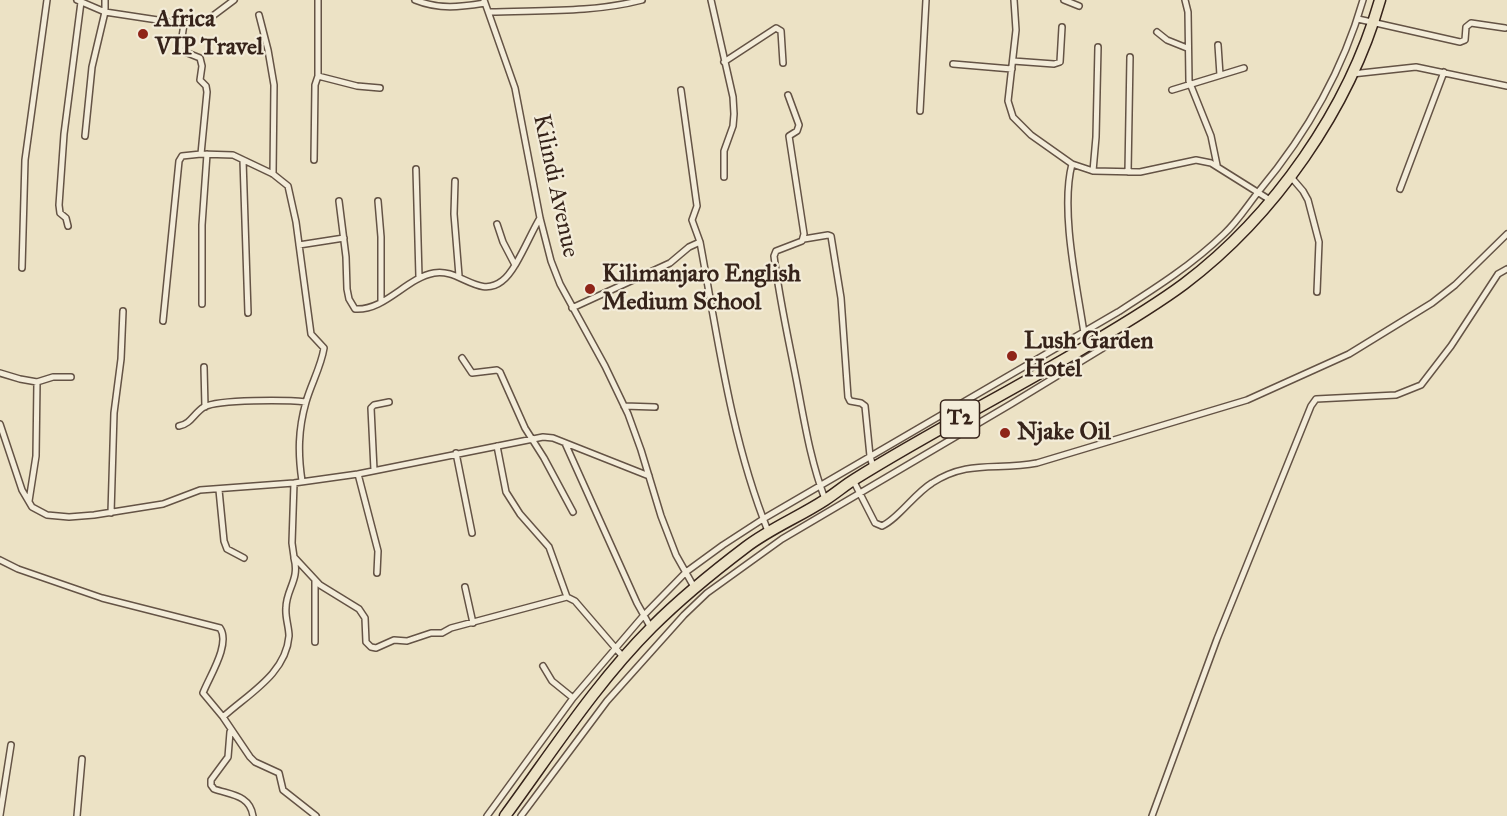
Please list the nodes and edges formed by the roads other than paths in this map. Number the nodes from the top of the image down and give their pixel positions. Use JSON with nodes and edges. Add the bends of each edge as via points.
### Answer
{"nodes":[{"id":1,"x":47,"y":0,"type":"edge"},
{"id":2,"x":105,"y":0,"type":"edge"},
{"id":3,"x":234,"y":0,"type":"edge"},
{"id":4,"x":318,"y":0,"type":"edge"},
{"id":5,"x":416,"y":0,"type":"edge"},
{"id":6,"x":604,"y":0,"type":"edge"},
{"id":7,"x":642,"y":0,"type":"edge"},
{"id":8,"x":711,"y":0,"type":"edge"},
{"id":9,"x":926,"y":0,"type":"edge"},
{"id":10,"x":1014,"y":0,"type":"edge"},
{"id":11,"x":1064,"y":0,"type":"edge"},
{"id":12,"x":1185,"y":0,"type":"edge"},
{"id":13,"x":1363,"y":0,"type":"edge"},
{"id":14,"x":1380,"y":0,"type":"edge"},
{"id":15,"x":79,"y":1,"type":"edge"},
{"id":16,"x":484,"y":2,"type":"edge"},
{"id":17,"x":1079,"y":6,"type":"dead end"},
{"id":18,"x":606,"y":7,"type":"junction"},
{"id":19,"x":105,"y":12,"type":"junction"},
{"id":20,"x":489,"y":12,"type":"junction"},
{"id":21,"x":259,"y":15,"type":"dead end"},
{"id":22,"x":1358,"y":19,"type":"junction"},
{"id":23,"x":1372,"y":23,"type":"junction"},
{"id":24,"x":184,"y":24,"type":"junction"},
{"id":25,"x":1062,"y":27,"type":"dead end"},
{"id":26,"x":1504,"y":28,"type":"dead end"},
{"id":27,"x":1157,"y":32,"type":"dead end"},
{"id":28,"x":1218,"y":45,"type":"dead end"},
{"id":29,"x":1098,"y":47,"type":"dead end"},
{"id":30,"x":1187,"y":48,"type":"junction"},
{"id":31,"x":1131,"y":57,"type":"dead end"},
{"id":32,"x":1013,"y":61,"type":"junction"},
{"id":33,"x":724,"y":62,"type":"junction"},
{"id":34,"x":783,"y":63,"type":"dead end"},
{"id":35,"x":953,"y":64,"type":"dead end"},
{"id":36,"x":1244,"y":68,"type":"dead end"},
{"id":37,"x":1012,"y":69,"type":"junction"},
{"id":38,"x":1444,"y":72,"type":"junction"},
{"id":39,"x":1352,"y":74,"type":"junction"},
{"id":40,"x":1220,"y":75,"type":"junction"},
{"id":41,"x":318,"y":76,"type":"junction"},
{"id":42,"x":1190,"y":83,"type":"junction"},
{"id":43,"x":1507,"y":86,"type":"edge"},
{"id":44,"x":380,"y":88,"type":"dead end"},
{"id":45,"x":681,"y":90,"type":"dead end"},
{"id":46,"x":1172,"y":90,"type":"dead end"},
{"id":47,"x":788,"y":95,"type":"dead end"},
{"id":48,"x":920,"y":111,"type":"dead end"},
{"id":49,"x":85,"y":136,"type":"dead end"},
{"id":50,"x":204,"y":154,"type":"junction"},
{"id":51,"x":243,"y":160,"type":"junction"},
{"id":52,"x":314,"y":160,"type":"dead end"},
{"id":53,"x":1072,"y":164,"type":"junction"},
{"id":54,"x":1217,"y":165,"type":"junction"},
{"id":55,"x":416,"y":169,"type":"dead end"},
{"id":56,"x":1093,"y":171,"type":"junction"},
{"id":57,"x":1128,"y":172,"type":"junction"},
{"id":58,"x":273,"y":174,"type":"junction"},
{"id":59,"x":1290,"y":176,"type":"junction"},
{"id":60,"x":724,"y":177,"type":"dead end"},
{"id":61,"x":455,"y":181,"type":"dead end"},
{"id":62,"x":1400,"y":189,"type":"dead end"},
{"id":63,"x":1258,"y":192,"type":"junction"},
{"id":64,"x":339,"y":201,"type":"dead end"},
{"id":65,"x":378,"y":201,"type":"dead end"},
{"id":66,"x":1271,"y":201,"type":"junction"},
{"id":67,"x":540,"y":218,"type":"junction"},
{"id":68,"x":497,"y":224,"type":"dead end"},
{"id":69,"x":68,"y":226,"type":"dead end"},
{"id":70,"x":1507,"y":234,"type":"edge"},
{"id":71,"x":344,"y":238,"type":"junction"},
{"id":72,"x":804,"y":239,"type":"junction"},
{"id":73,"x":700,"y":242,"type":"junction"},
{"id":74,"x":299,"y":244,"type":"junction"},
{"id":75,"x":515,"y":265,"type":"junction"},
{"id":76,"x":22,"y":268,"type":"dead end"},
{"id":77,"x":1507,"y":269,"type":"edge"},
{"id":78,"x":459,"y":276,"type":"junction"},
{"id":79,"x":419,"y":277,"type":"junction"},
{"id":80,"x":1317,"y":292,"type":"dead end"},
{"id":81,"x":381,"y":301,"type":"junction"},
{"id":82,"x":202,"y":304,"type":"dead end"},
{"id":83,"x":572,"y":308,"type":"junction"},
{"id":84,"x":123,"y":311,"type":"dead end"},
{"id":85,"x":248,"y":312,"type":"dead end"},
{"id":86,"x":163,"y":321,"type":"dead end"},
{"id":87,"x":1084,"y":333,"type":"junction"},
{"id":88,"x":1116,"y":340,"type":"dead end"},
{"id":89,"x":462,"y":358,"type":"dead end"},
{"id":90,"x":204,"y":367,"type":"dead end"},
{"id":91,"x":0,"y":373,"type":"edge"},
{"id":92,"x":71,"y":377,"type":"dead end"},
{"id":93,"x":37,"y":382,"type":"junction"},
{"id":94,"x":306,"y":402,"type":"junction"},
{"id":95,"x":389,"y":402,"type":"dead end"},
{"id":96,"x":624,"y":406,"type":"junction"},
{"id":97,"x":205,"y":407,"type":"junction"},
{"id":98,"x":655,"y":407,"type":"dead end"},
{"id":99,"x":0,"y":424,"type":"edge"},
{"id":100,"x":179,"y":426,"type":"dead end"},
{"id":101,"x":533,"y":439,"type":"junction"},
{"id":102,"x":565,"y":443,"type":"junction"},
{"id":103,"x":497,"y":446,"type":"junction"},
{"id":104,"x":456,"y":453,"type":"junction"},
{"id":105,"x":870,"y":456,"type":"junction"},
{"id":106,"x":874,"y":468,"type":"junction"},
{"id":107,"x":374,"y":470,"type":"junction"},
{"id":108,"x":358,"y":474,"type":"junction"},
{"id":109,"x":649,"y":476,"type":"junction"},
{"id":110,"x":853,"y":480,"type":"junction"},
{"id":111,"x":302,"y":482,"type":"junction"},
{"id":112,"x":294,"y":483,"type":"junction"},
{"id":113,"x":820,"y":486,"type":"junction"},
{"id":114,"x":219,"y":490,"type":"junction"},
{"id":115,"x":861,"y":493,"type":"junction"},
{"id":116,"x":825,"y":500,"type":"junction"},
{"id":117,"x":29,"y":501,"type":"junction"},
{"id":118,"x":573,"y":512,"type":"dead end"},
{"id":119,"x":111,"y":513,"type":"junction"},
{"id":120,"x":763,"y":519,"type":"junction"},
{"id":121,"x":768,"y":532,"type":"junction"},
{"id":122,"x":472,"y":533,"type":"dead end"},
{"id":123,"x":294,"y":557,"type":"junction"},
{"id":124,"x":244,"y":558,"type":"dead end"},
{"id":125,"x":0,"y":560,"type":"edge"},
{"id":126,"x":377,"y":573,"type":"dead end"},
{"id":127,"x":687,"y":573,"type":"junction"},
{"id":128,"x":315,"y":581,"type":"junction"},
{"id":129,"x":465,"y":587,"type":"dead end"},
{"id":130,"x":694,"y":587,"type":"junction"},
{"id":131,"x":567,"y":597,"type":"junction"},
{"id":132,"x":644,"y":615,"type":"junction"},
{"id":133,"x":473,"y":622,"type":"junction"},
{"id":134,"x":651,"y":628,"type":"junction"},
{"id":135,"x":315,"y":642,"type":"dead end"},
{"id":136,"x":615,"y":648,"type":"junction"},
{"id":137,"x":624,"y":658,"type":"junction"},
{"id":138,"x":543,"y":666,"type":"dead end"},
{"id":139,"x":573,"y":698,"type":"junction"},
{"id":140,"x":223,"y":717,"type":"junction"},
{"id":141,"x":230,"y":730,"type":"junction"},
{"id":142,"x":11,"y":745,"type":"dead end"},
{"id":143,"x":82,"y":759,"type":"dead end"},
{"id":144,"x":0,"y":815,"type":"edge"},
{"id":145,"x":77,"y":816,"type":"edge"},
{"id":146,"x":253,"y":816,"type":"edge"},
{"id":147,"x":316,"y":816,"type":"edge"},
{"id":148,"x":487,"y":816,"type":"edge"},
{"id":149,"x":504,"y":816,"type":"edge"},
{"id":150,"x":521,"y":816,"type":"edge"},
{"id":151,"x":1152,"y":816,"type":"edge"}],
"edges":[{"from":1,"to":76,"type":"street","via":[[25,160]]},
{"from":2,"to":19,"type":"street"},
{"from":3,"to":24,"type":"street","via":[[210,18]]},
{"from":4,"to":41,"type":"street"},
{"from":5,"to":16,"type":"street","via":[[454,8]]},
{"from":6,"to":18,"type":"street"},
{"from":7,"to":18,"type":"street"},
{"from":8,"to":33,"type":"street"},
{"from":9,"to":48,"type":"street"},
{"from":10,"to":32,"type":"street"},
{"from":11,"to":17,"type":"street"},
{"from":12,"to":30,"type":"street"},
{"from":13,"to":22,"type":"street"},
{"from":14,"to":23,"type":"highway","number":"T2"},
{"from":15,"to":19,"type":"street"},
{"from":15,"to":69,"type":"street","via":[[59,205]]},
{"from":16,"to":20,"type":"street","name":"Kilindi Avenue"},
{"from":18,"to":20,"type":"street"},
{"from":19,"to":24,"type":"street"},
{"from":19,"to":49,"type":"street","via":[[92,67]]},
{"from":20,"to":67,"type":"street","name":"Kilindi Avenue","via":[[514,88]]},
{"from":21,"to":58,"type":"street","via":[[274,85]]},
{"from":22,"to":23,"type":"street"},
{"from":22,"to":63,"type":"street","via":[[1322,98],[1295,143]]},
{"from":23,"to":26,"type":"street","via":[[1460,42],[1464,41],[1470,23]]},
{"from":23,"to":39,"type":"highway","number":"T2"},
{"from":24,"to":50,"type":"street","via":[[180,50],[200,58],[200,80],[207,92]]},
{"from":25,"to":32,"type":"street","via":[[1059,62]]},
{"from":27,"to":30,"type":"street"},
{"from":28,"to":40,"type":"street"},
{"from":29,"to":56,"type":"street"},
{"from":30,"to":42,"type":"street"},
{"from":31,"to":57,"type":"street"},
{"from":32,"to":37,"type":"street"},
{"from":33,"to":34,"type":"street","via":[[776,28],[781,31]]},
{"from":33,"to":60,"type":"street","via":[[734,114],[724,151]]},
{"from":35,"to":37,"type":"street"},
{"from":36,"to":40,"type":"street"},
{"from":37,"to":53,"type":"street","via":[[1008,96],[1013,117]]},
{"from":38,"to":39,"type":"street","via":[[1405,67]]},
{"from":38,"to":43,"type":"street"},
{"from":38,"to":62,"type":"street"},
{"from":39,"to":59,"type":"highway","number":"T2"},
{"from":40,"to":42,"type":"street"},
{"from":41,"to":44,"type":"street"},
{"from":41,"to":52,"type":"street"},
{"from":42,"to":46,"type":"street"},
{"from":42,"to":54,"type":"street","via":[[1211,136]]},
{"from":45,"to":73,"type":"street","via":[[697,206],[692,220]]},
{"from":47,"to":72,"type":"street","via":[[799,125],[789,136]]},
{"from":50,"to":51,"type":"street","via":[[233,155]]},
{"from":50,"to":82,"type":"street"},
{"from":50,"to":86,"type":"street","via":[[182,156],[179,161]]},
{"from":51,"to":58,"type":"street"},
{"from":51,"to":85,"type":"street"},
{"from":53,"to":56,"type":"street"},
{"from":53,"to":87,"type":"street","via":[[1068,193],[1071,248]]},
{"from":54,"to":57,"type":"street","via":[[1196,160]]},
{"from":54,"to":63,"type":"street"},
{"from":55,"to":79,"type":"street"},
{"from":56,"to":57,"type":"street"},
{"from":58,"to":74,"type":"street","via":[[291,193]]},
{"from":59,"to":66,"type":"highway","number":"T2"},
{"from":59,"to":80,"type":"street","via":[[1308,200],[1319,243]]},
{"from":61,"to":78,"type":"street"},
{"from":63,"to":66,"type":"street"},
{"from":63,"to":87,"type":"street","via":[[1224,234],[1205,250],[1166,281]]},
{"from":64,"to":71,"type":"street"},
{"from":65,"to":81,"type":"street"},
{"from":66,"to":106,"type":"highway","number":"T2","via":[[1218,256],[1146,311]]},
{"from":67,"to":75,"type":"street"},
{"from":67,"to":83,"type":"street","name":"Kilindi Avenue","via":[[551,261]]},
{"from":68,"to":75,"type":"street"},
{"from":70,"to":115,"type":"street","via":[[1455,285],[1394,328],[1349,354],[1247,400],[1037,463],[958,470],[925,487],[883,526],[875,523]]},
{"from":71,"to":74,"type":"street"},
{"from":71,"to":81,"type":"street","via":[[347,289],[352,305],[362,309]]},
{"from":72,"to":105,"type":"street","via":[[831,236],[841,298],[848,398],[865,406]]},
{"from":72,"to":113,"type":"street","via":[[776,251],[774,256],[780,307]]},
{"from":73,"to":83,"type":"street","via":[[670,263]]},
{"from":73,"to":120,"type":"street","via":[[734,420]]},
{"from":74,"to":94,"type":"street","via":[[311,334],[324,348]]},
{"from":75,"to":78,"type":"street","via":[[507,278],[494,286],[478,287]]},
{"from":77,"to":151,"type":"street","via":[[1498,274],[1421,385],[1396,395],[1316,399],[1311,406],[1217,639]]},
{"from":78,"to":79,"type":"street","via":[[437,272]]},
{"from":79,"to":81,"type":"street"},
{"from":83,"to":96,"type":"street","name":"Kilindi Avenue"},
{"from":84,"to":119,"type":"street"},
{"from":87,"to":105,"type":"street"},
{"from":88,"to":115,"type":"street"},
{"from":89,"to":101,"type":"street","via":[[472,372],[500,372]]},
{"from":90,"to":97,"type":"street"},
{"from":91,"to":93,"type":"street"},
{"from":92,"to":93,"type":"street"},
{"from":93,"to":117,"type":"street","via":[[36,456]]},
{"from":94,"to":97,"type":"street","via":[[261,400]]},
{"from":94,"to":111,"type":"street","via":[[298,443]]},
{"from":95,"to":107,"type":"street","via":[[371,408]]},
{"from":96,"to":98,"type":"street"},
{"from":96,"to":109,"type":"street","name":"Kilindi Avenue"},
{"from":97,"to":100,"type":"street"},
{"from":99,"to":117,"type":"street"},
{"from":101,"to":102,"type":"street","via":[[543,436]]},
{"from":101,"to":103,"type":"street"},
{"from":101,"to":118,"type":"street"},
{"from":102,"to":109,"type":"street"},
{"from":102,"to":132,"type":"street"},
{"from":103,"to":104,"type":"street"},
{"from":103,"to":131,"type":"street","via":[[506,492],[549,547]]},
{"from":104,"to":107,"type":"street"},
{"from":104,"to":122,"type":"street"},
{"from":105,"to":106,"type":"street"},
{"from":105,"to":113,"type":"street"},
{"from":106,"to":110,"type":"highway","number":"T2"},
{"from":107,"to":108,"type":"street"},
{"from":108,"to":111,"type":"street"},
{"from":108,"to":126,"type":"street","via":[[378,551]]},
{"from":109,"to":127,"type":"street","name":"Kilindi Avenue","via":[[676,555]]},
{"from":110,"to":115,"type":"street"},
{"from":110,"to":116,"type":"highway","number":"T2"},
{"from":111,"to":112,"type":"street"},
{"from":112,"to":114,"type":"street"},
{"from":112,"to":123,"type":"street"},
{"from":113,"to":116,"type":"street"},
{"from":113,"to":120,"type":"street"},
{"from":114,"to":119,"type":"street","via":[[200,490],[163,504]]},
{"from":114,"to":124,"type":"street","via":[[224,541],[227,549]]},
{"from":115,"to":150,"type":"street","via":[[782,539],[696,602],[607,700]]},
{"from":116,"to":121,"type":"highway","number":"T2"},
{"from":117,"to":119,"type":"street","via":[[38,511],[55,516]]},
{"from":120,"to":121,"type":"street"},
{"from":120,"to":127,"type":"street"},
{"from":121,"to":130,"type":"highway","number":"T2"},
{"from":123,"to":128,"type":"street"},
{"from":123,"to":140,"type":"street","via":[[296,573],[286,605],[289,634],[285,657],[266,681]]},
{"from":125,"to":140,"type":"street","via":[[102,598],[220,628],[223,643],[203,693]]},
{"from":127,"to":130,"type":"street","name":"Kilindi Avenue"},
{"from":127,"to":132,"type":"street"},
{"from":128,"to":133,"type":"street","via":[[359,609],[365,618],[366,642],[371,647]]},
{"from":128,"to":135,"type":"street"},
{"from":129,"to":133,"type":"street"},
{"from":130,"to":134,"type":"highway","number":"T2"},
{"from":131,"to":133,"type":"street"},
{"from":131,"to":136,"type":"street","via":[[575,601]]},
{"from":132,"to":134,"type":"street"},
{"from":132,"to":136,"type":"street"},
{"from":134,"to":137,"type":"highway","number":"T2"},
{"from":136,"to":137,"type":"street"},
{"from":136,"to":139,"type":"street"},
{"from":137,"to":149,"type":"highway","number":"T2"},
{"from":138,"to":139,"type":"street","via":[[552,681]]},
{"from":139,"to":148,"type":"street"},
{"from":140,"to":141,"type":"street"},
{"from":141,"to":146,"type":"street","via":[[228,757],[211,785],[246,800]]},
{"from":141,"to":147,"type":"street","via":[[250,757],[279,773],[283,790]]},
{"from":142,"to":144,"type":"street"},
{"from":143,"to":145,"type":"street"}]}
